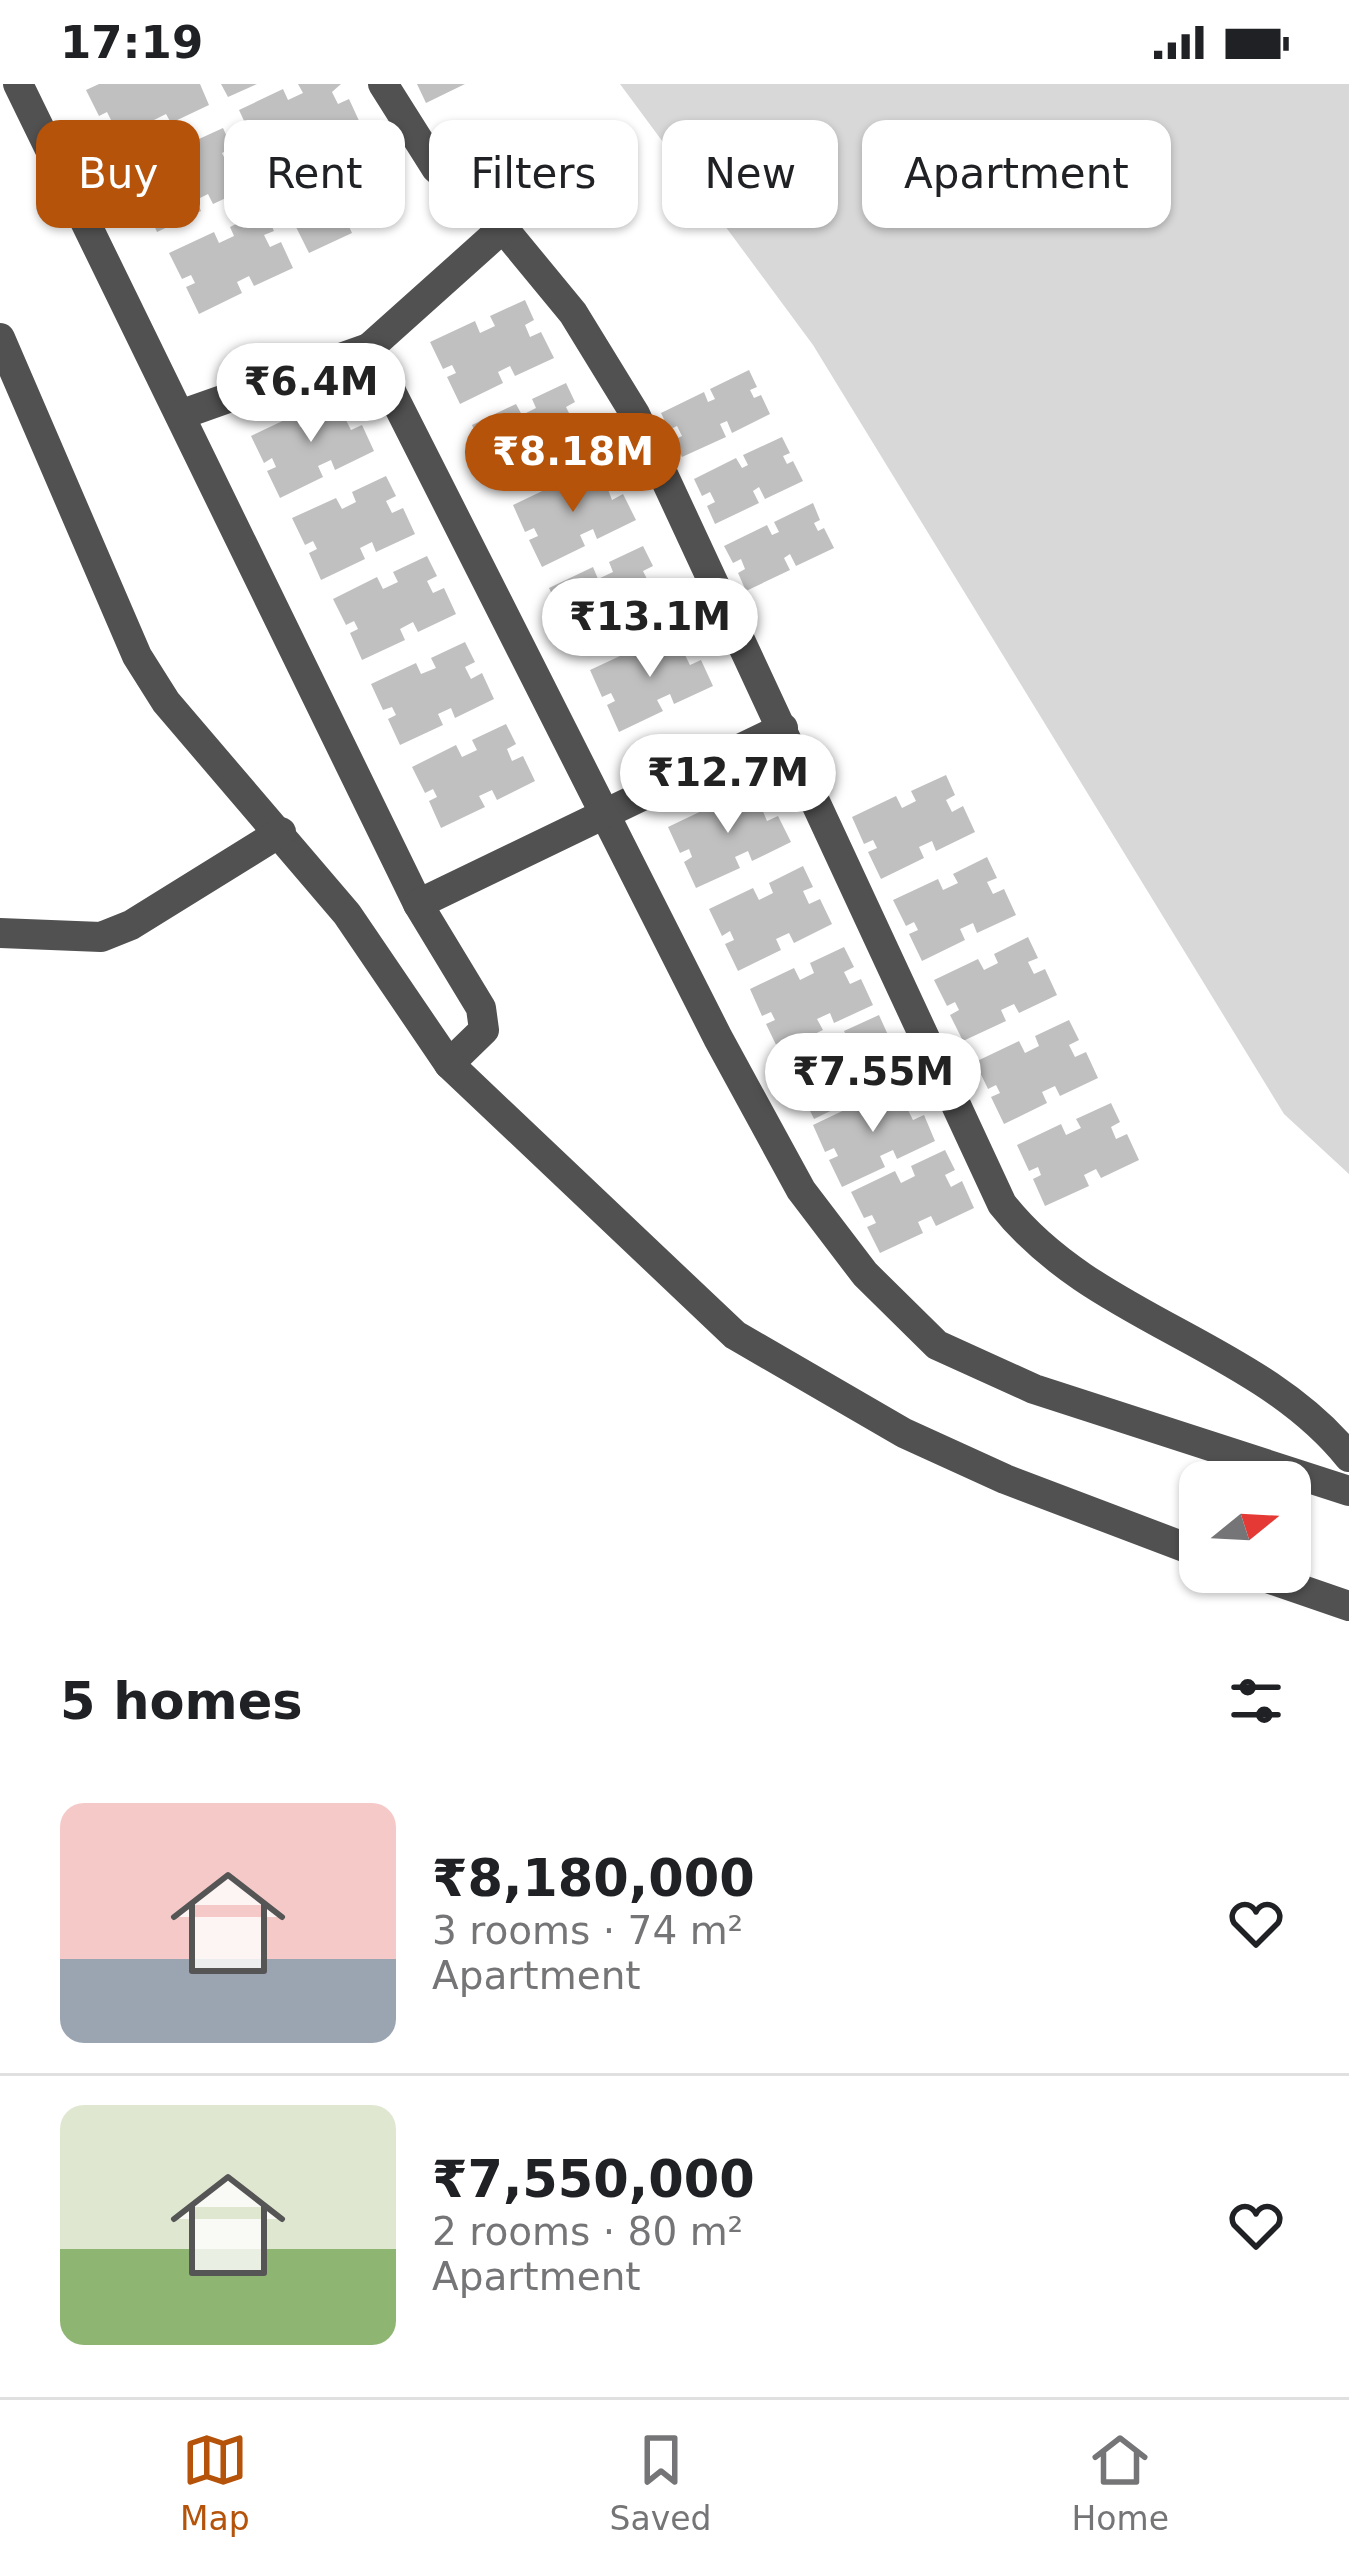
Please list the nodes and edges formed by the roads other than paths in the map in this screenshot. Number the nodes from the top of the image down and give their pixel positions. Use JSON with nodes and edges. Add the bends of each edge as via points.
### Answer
{"nodes":[{"id":1,"x":18,"y":84,"type":"edge"},
{"id":2,"x":383,"y":84,"type":"edge"},
{"id":3,"x":429,"y":157,"type":"edge"},
{"id":4,"x":503,"y":228,"type":"joint"},
{"id":5,"x":0,"y":338,"type":"edge"},
{"id":6,"x":369,"y":348,"type":"junction"},
{"id":7,"x":180,"y":415,"type":"junction"},
{"id":8,"x":783,"y":728,"type":"junction"},
{"id":9,"x":605,"y":814,"type":"junction"},
{"id":10,"x":281,"y":832,"type":"junction"},
{"id":11,"x":418,"y":904,"type":"junction"},
{"id":12,"x":0,"y":932,"type":"edge"},
{"id":13,"x":449,"y":1064,"type":"junction"},
{"id":14,"x":1349,"y":1457,"type":"edge"},
{"id":15,"x":1349,"y":1491,"type":"edge"},
{"id":16,"x":1179,"y":1545,"type":"edge"},
{"id":17,"x":1311,"y":1593,"type":"edge"},
{"id":18,"x":1349,"y":1606,"type":"edge"}],
"edges":[{"from":1,"to":7,"type":"street"},
{"from":2,"to":3,"type":"street"},
{"from":4,"to":6,"type":"street"},
{"from":4,"to":8,"type":"street","via":[[573,313],[634,414]]},
{"from":5,"to":10,"type":"street","via":[[137,656],[166,702]]},
{"from":6,"to":7,"type":"street"},
{"from":6,"to":9,"type":"street"},
{"from":7,"to":11,"type":"street"},
{"from":8,"to":9,"type":"street"},
{"from":8,"to":14,"type":"street","via":[[1012,1217],[1033,1243],[1088,1280],[1260,1378],[1321,1423]]},
{"from":9,"to":11,"type":"street"},
{"from":9,"to":15,"type":"street","via":[[800,1190],[865,1274],[937,1346],[1034,1389]]},
{"from":10,"to":12,"type":"street","via":[[101,937]]},
{"from":10,"to":13,"type":"street"},
{"from":11,"to":13,"type":"street","via":[[485,1021],[478,1041]]},
{"from":13,"to":16,"type":"street","via":[[735,1335],[904,1432]]},
{"from":17,"to":18,"type":"street"}]}
